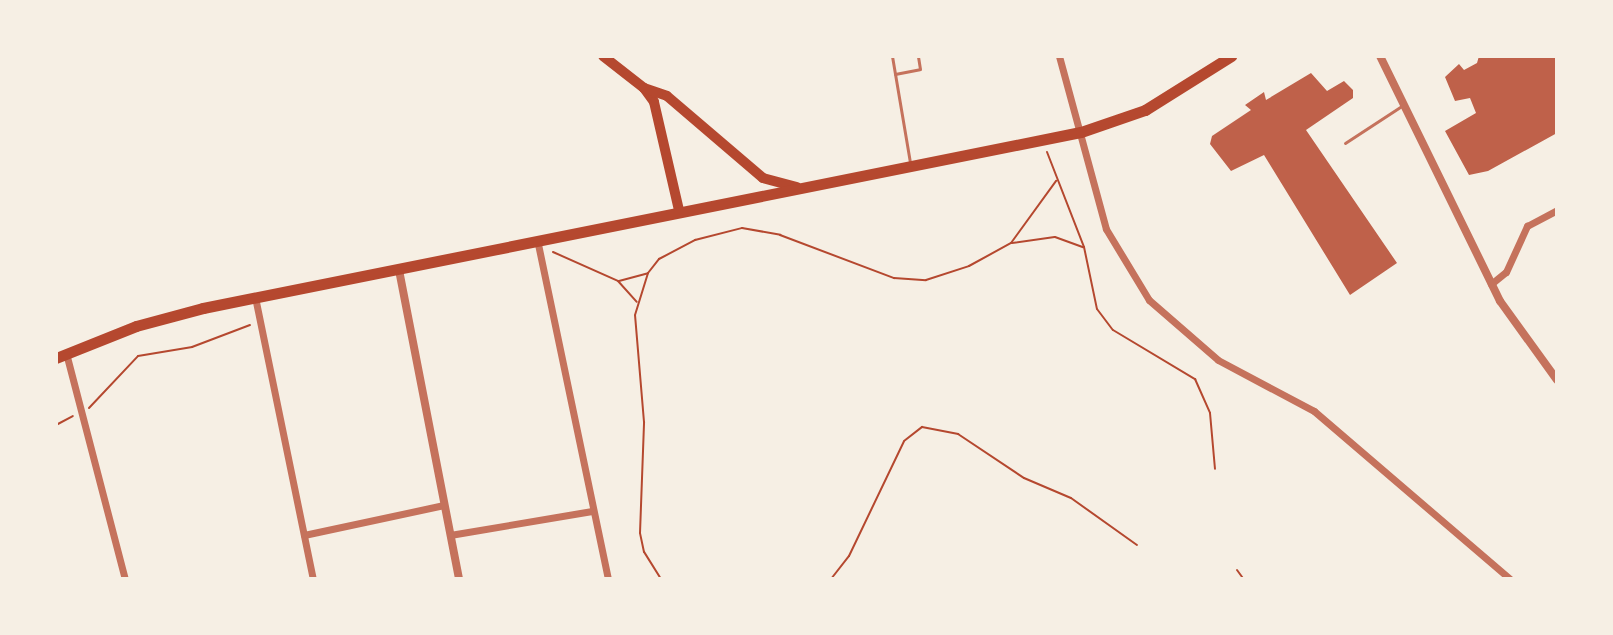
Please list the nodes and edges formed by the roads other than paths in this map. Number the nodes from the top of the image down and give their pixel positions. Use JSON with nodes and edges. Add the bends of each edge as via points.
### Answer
{"nodes":[{"id":1,"x":603,"y":56,"type":"edge"},
{"id":2,"x":892,"y":56,"type":"edge"},
{"id":3,"x":918,"y":56,"type":"edge"},
{"id":4,"x":1059,"y":56,"type":"edge"},
{"id":5,"x":1231,"y":56,"type":"edge"},
{"id":6,"x":1380,"y":56,"type":"edge"},
{"id":7,"x":895,"y":74,"type":"junction"},
{"id":8,"x":644,"y":88,"type":"junction"},
{"id":9,"x":1403,"y":105,"type":"junction"},
{"id":10,"x":1081,"y":132,"type":"junction"},
{"id":11,"x":1345,"y":143,"type":"dead end"},
{"id":12,"x":911,"y":166,"type":"junction"},
{"id":13,"x":797,"y":187,"type":"junction"},
{"id":14,"x":679,"y":210,"type":"junction"},
{"id":15,"x":1557,"y":210,"type":"edge"},
{"id":16,"x":538,"y":244,"type":"junction"},
{"id":17,"x":399,"y":270,"type":"junction"},
{"id":18,"x":1491,"y":284,"type":"junction"},
{"id":19,"x":255,"y":297,"type":"junction"},
{"id":20,"x":61,"y":356,"type":"edge"},
{"id":21,"x":1557,"y":380,"type":"edge"},
{"id":22,"x":444,"y":505,"type":"junction"},
{"id":23,"x":592,"y":511,"type":"junction"},
{"id":24,"x":304,"y":535,"type":"junction"},
{"id":25,"x":450,"y":535,"type":"junction"},
{"id":26,"x":125,"y":579,"type":"edge"},
{"id":27,"x":313,"y":579,"type":"edge"},
{"id":28,"x":459,"y":579,"type":"edge"},
{"id":29,"x":608,"y":579,"type":"edge"},
{"id":30,"x":1510,"y":579,"type":"edge"}],
"edges":[{"from":1,"to":8,"type":"main road"},
{"from":2,"to":7,"type":"lane"},
{"from":3,"to":7,"type":"lane","via":[[920,69]]},
{"from":4,"to":10,"type":"street"},
{"from":5,"to":10,"type":"main road","via":[[1145,110]]},
{"from":6,"to":9,"type":"street"},
{"from":7,"to":12,"type":"lane"},
{"from":8,"to":13,"type":"main road","via":[[667,96],[763,178]]},
{"from":8,"to":14,"type":"main road","via":[[661,122]]},
{"from":9,"to":11,"type":"lane"},
{"from":9,"to":18,"type":"street"},
{"from":10,"to":12,"type":"main road"},
{"from":10,"to":30,"type":"street","via":[[1106,229],[1130,275],[1161,314],[1218,360],[1314,411]]},
{"from":12,"to":13,"type":"main road"},
{"from":13,"to":14,"type":"main road"},
{"from":14,"to":16,"type":"main road"},
{"from":15,"to":18,"type":"street","via":[[1527,226],[1506,272]]},
{"from":16,"to":17,"type":"main road"},
{"from":16,"to":23,"type":"street"},
{"from":17,"to":19,"type":"main road"},
{"from":17,"to":22,"type":"street"},
{"from":18,"to":21,"type":"street","via":[[1531,350]]},
{"from":19,"to":20,"type":"main road","via":[[136,326]]},
{"from":19,"to":24,"type":"street"},
{"from":20,"to":26,"type":"street"},
{"from":22,"to":24,"type":"street"},
{"from":22,"to":25,"type":"street"},
{"from":23,"to":25,"type":"street"},
{"from":23,"to":29,"type":"street"},
{"from":24,"to":27,"type":"street"},
{"from":25,"to":28,"type":"street"}]}
